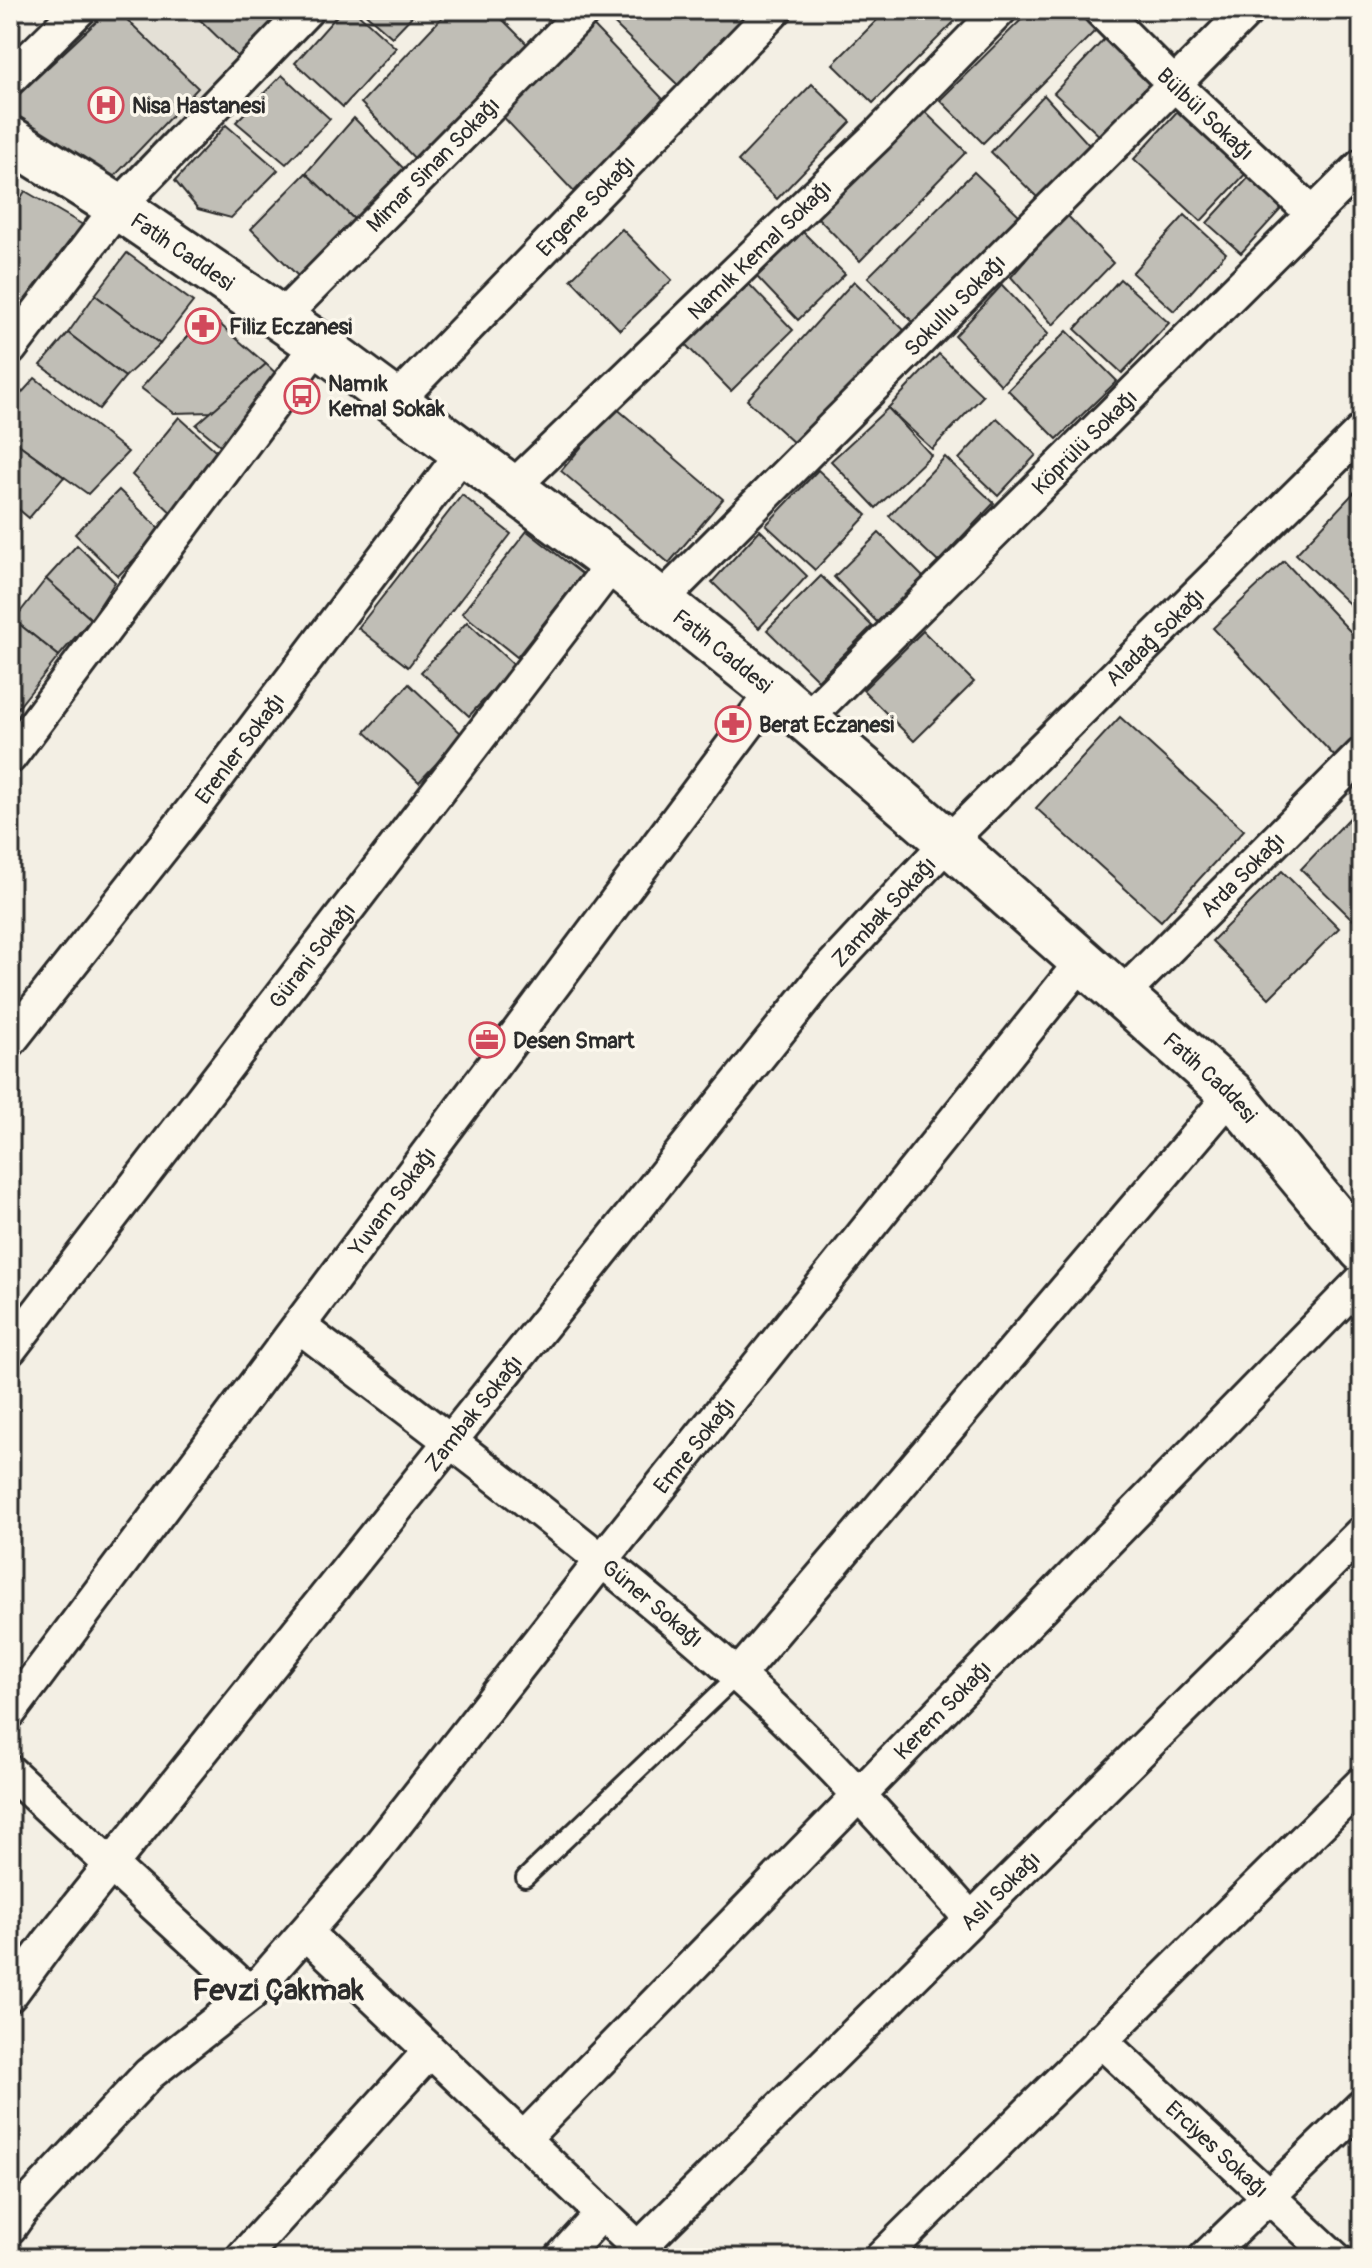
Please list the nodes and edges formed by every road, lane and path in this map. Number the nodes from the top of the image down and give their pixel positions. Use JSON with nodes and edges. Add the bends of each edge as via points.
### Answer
{"nodes":[{"id":1,"x":79,"y":10,"type":"edge"},
{"id":2,"x":307,"y":10,"type":"edge"},
{"id":3,"x":585,"y":10,"type":"edge"},
{"id":4,"x":775,"y":10,"type":"edge"},
{"id":5,"x":1000,"y":10,"type":"edge"},
{"id":6,"x":1100,"y":10,"type":"edge"},
{"id":7,"x":1248,"y":10,"type":"edge"},
{"id":8,"x":10,"y":78,"type":"edge"},
{"id":9,"x":1175,"y":85,"type":"junction"},
{"id":10,"x":10,"y":139,"type":"edge"},
{"id":11,"x":1362,"y":165,"type":"edge"},
{"id":12,"x":118,"y":207,"type":"junction"},
{"id":13,"x":1313,"y":214,"type":"junction"},
{"id":14,"x":281,"y":318,"type":"junction"},
{"id":15,"x":318,"y":344,"type":"junction"},
{"id":16,"x":10,"y":349,"type":"edge"},
{"id":17,"x":396,"y":401,"type":"junction"},
{"id":18,"x":1362,"y":431,"type":"edge"},
{"id":19,"x":464,"y":451,"type":"junction"},
{"id":20,"x":513,"y":487,"type":"junction"},
{"id":21,"x":613,"y":563,"type":"junction"},
{"id":22,"x":661,"y":600,"type":"junction"},
{"id":23,"x":773,"y":691,"type":"junction"},
{"id":24,"x":805,"y":720,"type":"junction"},
{"id":25,"x":1362,"y":754,"type":"edge"},
{"id":26,"x":10,"y":757,"type":"edge"},
{"id":27,"x":948,"y":842,"type":"junction"},
{"id":28,"x":1083,"y":960,"type":"junction"},
{"id":29,"x":1122,"y":995,"type":"junction"},
{"id":30,"x":10,"y":1041,"type":"edge"},
{"id":31,"x":1232,"y":1094,"type":"junction"},
{"id":32,"x":1361,"y":1255,"type":"edge"},
{"id":33,"x":300,"y":1327,"type":"junction"},
{"id":34,"x":16,"y":1328,"type":"edge"},
{"id":35,"x":451,"y":1441,"type":"junction"},
{"id":36,"x":1362,"y":1532,"type":"edge"},
{"id":37,"x":602,"y":1560,"type":"junction"},
{"id":38,"x":738,"y":1675,"type":"junction"},
{"id":39,"x":10,"y":1712,"type":"edge"},
{"id":40,"x":10,"y":1772,"type":"edge"},
{"id":41,"x":1362,"y":1783,"type":"edge"},
{"id":42,"x":860,"y":1794,"type":"junction"},
{"id":43,"x":112,"y":1863,"type":"junction"},
{"id":44,"x":525,"y":1878,"type":"dead end"},
{"id":45,"x":971,"y":1919,"type":"junction"},
{"id":46,"x":306,"y":1933,"type":"junction"},
{"id":47,"x":251,"y":1994,"type":"junction"},
{"id":48,"x":10,"y":1995,"type":"edge"},
{"id":49,"x":1100,"y":2040,"type":"junction"},
{"id":50,"x":430,"y":2051,"type":"junction"},
{"id":51,"x":1362,"y":2106,"type":"edge"},
{"id":52,"x":523,"y":2139,"type":"junction"},
{"id":53,"x":1269,"y":2197,"type":"junction"},
{"id":54,"x":602,"y":2213,"type":"junction"},
{"id":55,"x":10,"y":2227,"type":"edge"},
{"id":56,"x":644,"y":2253,"type":"edge"},
{"id":57,"x":242,"y":2258,"type":"edge"},
{"id":58,"x":561,"y":2258,"type":"edge"},
{"id":59,"x":881,"y":2258,"type":"edge"},
{"id":60,"x":1205,"y":2258,"type":"edge"},
{"id":61,"x":1335,"y":2258,"type":"edge"}],
"edges":[{"from":1,"to":8,"type":"street"},
{"from":2,"to":12,"type":"street"},
{"from":3,"to":14,"type":"street","name":"Mimar Sinan Sokağı"},
{"from":4,"to":17,"type":"street","name":"Ergene Sokağı"},
{"from":5,"to":20,"type":"street","name":"Namık Kemal Sokağı"},
{"from":6,"to":9,"type":"street","name":"Bülbül Sokağı"},
{"from":7,"to":9,"type":"street","name":"Sokullu Sokağı"},
{"from":9,"to":13,"type":"street","name":"Bülbül Sokağı"},
{"from":9,"to":22,"type":"street","name":"Sokullu Sokağı"},
{"from":10,"to":12,"type":"main road","name":"Fatih Caddesi"},
{"from":11,"to":13,"type":"street","name":"Köprülü Sokağı"},
{"from":12,"to":14,"type":"main road","name":"Fatih Caddesi"},
{"from":12,"to":16,"type":"street"},
{"from":13,"to":24,"type":"street","name":"Köprülü Sokağı"},
{"from":14,"to":15,"type":"main road","name":"Fatih Caddesi"},
{"from":15,"to":17,"type":"main road","name":"Fatih Caddesi"},
{"from":15,"to":26,"type":"street"},
{"from":17,"to":19,"type":"main road","name":"Fatih Caddesi"},
{"from":18,"to":27,"type":"street","name":"Aladağ Sokağı"},
{"from":19,"to":20,"type":"main road","name":"Fatih Caddesi"},
{"from":19,"to":30,"type":"street","name":"Erenler Sokağı"},
{"from":20,"to":21,"type":"main road","name":"Fatih Caddesi"},
{"from":21,"to":22,"type":"main road","name":"Fatih Caddesi"},
{"from":21,"to":34,"type":"street","name":"Gürani Sokağı"},
{"from":22,"to":23,"type":"main road","name":"Fatih Caddesi"},
{"from":23,"to":24,"type":"main road","name":"Fatih Caddesi"},
{"from":23,"to":33,"type":"street","name":"Yuvam Sokağı"},
{"from":24,"to":27,"type":"main road","name":"Fatih Caddesi"},
{"from":25,"to":29,"type":"street","name":"Arda Sokağı"},
{"from":27,"to":28,"type":"main road","name":"Fatih Caddesi"},
{"from":27,"to":35,"type":"street","name":"Zambak Sokağı","via":[[824,975]]},
{"from":28,"to":29,"type":"main road","name":"Fatih Caddesi"},
{"from":28,"to":37,"type":"street","name":"Emre Sokağı"},
{"from":29,"to":31,"type":"main road","name":"Fatih Caddesi"},
{"from":31,"to":32,"type":"main road","name":"Fatih Caddesi"},
{"from":31,"to":38,"type":"street"},
{"from":32,"to":42,"type":"street","name":"Kerem Sokağı"},
{"from":33,"to":35,"type":"street","name":"Güner Sokağı"},
{"from":33,"to":39,"type":"street","name":"Yuvam Sokağı"},
{"from":35,"to":37,"type":"street","name":"Güner Sokağı"},
{"from":35,"to":43,"type":"street","name":"Zambak Sokağı"},
{"from":36,"to":45,"type":"street","name":"Aslı Sokağı"},
{"from":37,"to":38,"type":"street","name":"Güner Sokağı"},
{"from":37,"to":46,"type":"street","name":"Emre Sokağı"},
{"from":38,"to":42,"type":"street","name":"Güner Sokağı"},
{"from":38,"to":44,"type":"lane"},
{"from":40,"to":43,"type":"street"},
{"from":41,"to":49,"type":"street"},
{"from":42,"to":45,"type":"street","name":"Güner Sokağı"},
{"from":42,"to":52,"type":"street","name":"Kerem Sokağı"},
{"from":43,"to":47,"type":"street"},
{"from":43,"to":48,"type":"street","name":"Zambak Sokağı"},
{"from":45,"to":56,"type":"street","name":"Aslı Sokağı"},
{"from":46,"to":47,"type":"street","name":"Emre Sokağı"},
{"from":46,"to":50,"type":"street"},
{"from":47,"to":55,"type":"street","name":"Emre Sokağı","via":[[149,2074]]},
{"from":49,"to":53,"type":"street","name":"Erciyes Sokağı"},
{"from":49,"to":59,"type":"street"},
{"from":50,"to":52,"type":"street"},
{"from":50,"to":57,"type":"street"},
{"from":51,"to":53,"type":"street"},
{"from":52,"to":54,"type":"street"},
{"from":53,"to":60,"type":"street"},
{"from":53,"to":61,"type":"street","name":"Erciyes Sokağı"},
{"from":54,"to":56,"type":"street"},
{"from":54,"to":58,"type":"street"}]}
